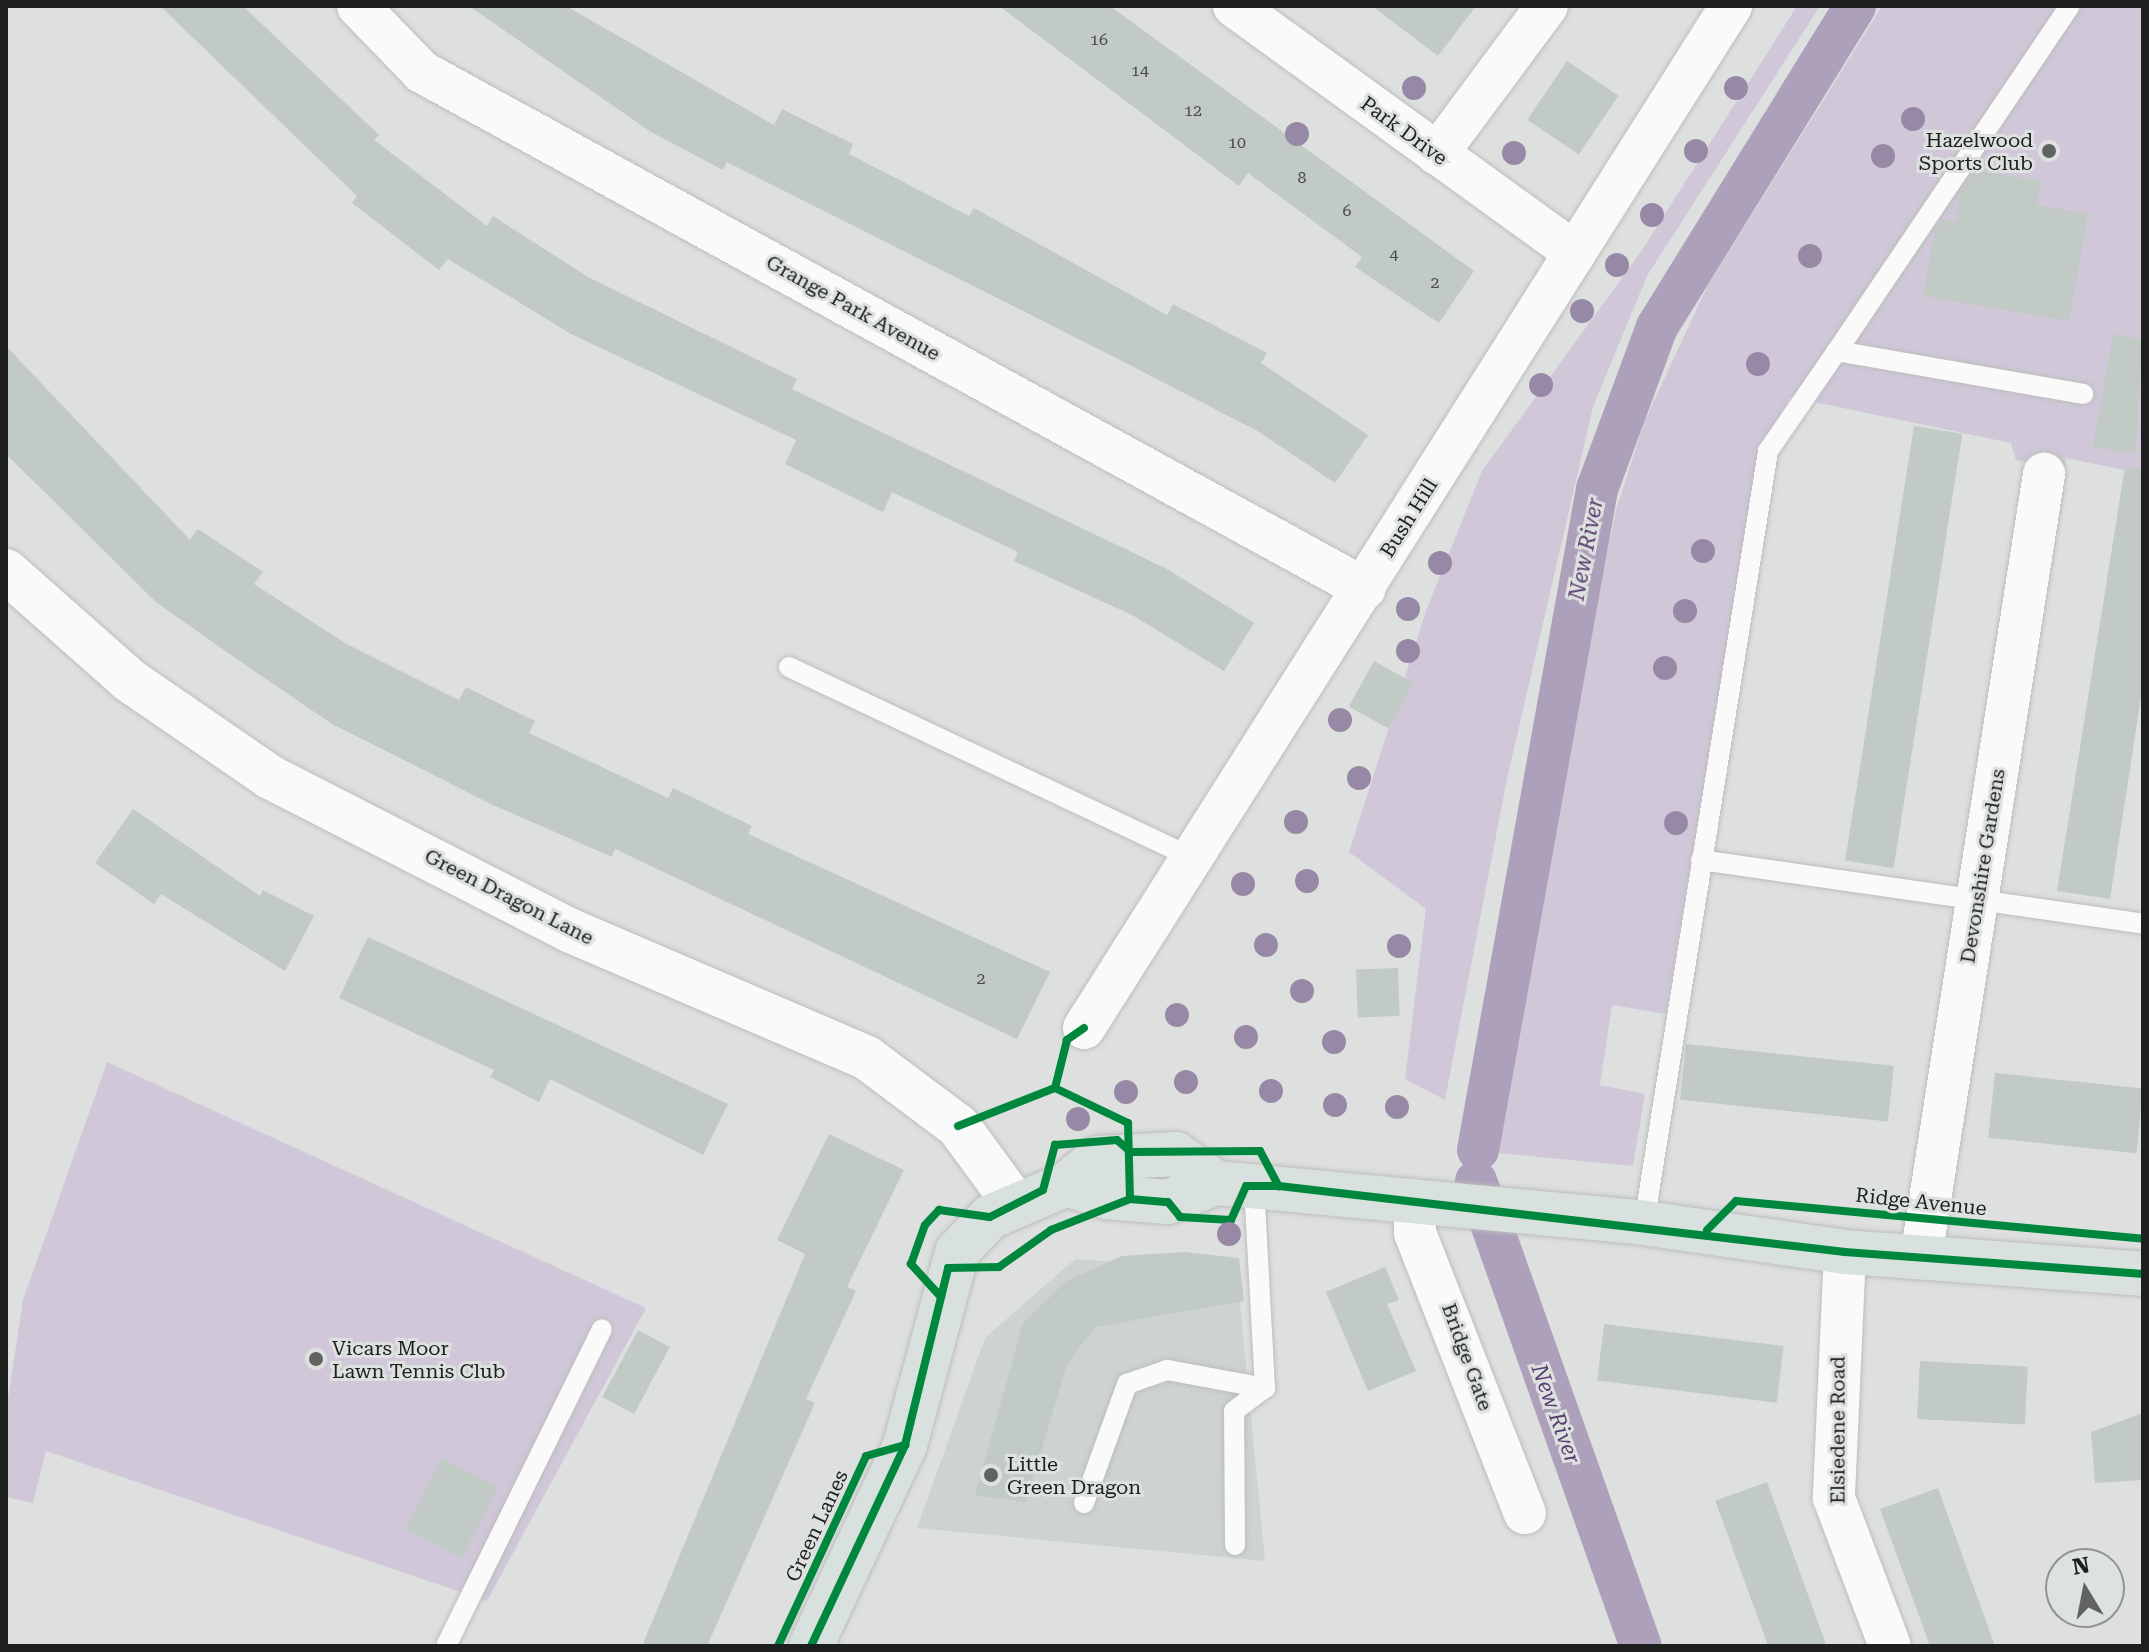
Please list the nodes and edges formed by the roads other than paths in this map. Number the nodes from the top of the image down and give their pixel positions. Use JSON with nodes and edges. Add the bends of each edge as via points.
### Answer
{"nodes":[{"id":1,"x":358,"y":6,"type":"edge"},
{"id":2,"x":1234,"y":6,"type":"edge"},
{"id":3,"x":1547,"y":6,"type":"edge"},
{"id":4,"x":1731,"y":6,"type":"edge"},
{"id":5,"x":2070,"y":6,"type":"edge"},
{"id":6,"x":1437,"y":154,"type":"junction"},
{"id":7,"x":1575,"y":253,"type":"junction"},
{"id":8,"x":1837,"y":351,"type":"junction"},
{"id":9,"x":2083,"y":394,"type":"dead end"},
{"id":10,"x":2044,"y":474,"type":"dead end"},
{"id":11,"x":6,"y":571,"type":"edge"},
{"id":12,"x":1365,"y":589,"type":"junction"},
{"id":13,"x":789,"y":667,"type":"dead end"},
{"id":14,"x":1191,"y":857,"type":"junction"},
{"id":15,"x":1701,"y":860,"type":"junction"},
{"id":16,"x":1978,"y":903,"type":"junction"},
{"id":17,"x":2143,"y":924,"type":"edge"},
{"id":18,"x":1084,"y":1028,"type":"dead end"},
{"id":19,"x":1235,"y":1184,"type":"junction"},
{"id":20,"x":1415,"y":1201,"type":"junction"},
{"id":21,"x":1015,"y":1204,"type":"junction"},
{"id":22,"x":1644,"y":1223,"type":"junction"},
{"id":23,"x":1845,"y":1252,"type":"junction"},
{"id":24,"x":1921,"y":1257,"type":"junction"},
{"id":25,"x":2143,"y":1274,"type":"edge"},
{"id":26,"x":602,"y":1329,"type":"dead end"},
{"id":27,"x":1265,"y":1388,"type":"junction"},
{"id":28,"x":1084,"y":1503,"type":"dead end"},
{"id":29,"x":1525,"y":1513,"type":"dead end"},
{"id":30,"x":1235,"y":1545,"type":"dead end"},
{"id":31,"x":446,"y":1646,"type":"edge"},
{"id":32,"x":811,"y":1646,"type":"edge"},
{"id":33,"x":1890,"y":1646,"type":"edge"}],
"edges":[{"from":1,"to":12,"type":"street","name":"Grange Park Avenue","via":[[422,72]]},
{"from":2,"to":6,"type":"street","name":"Park Drive"},
{"from":3,"to":6,"type":"street"},
{"from":4,"to":7,"type":"street","name":"Bush Hill"},
{"from":5,"to":8,"type":"lane"},
{"from":6,"to":7,"type":"street","name":"Park Drive"},
{"from":7,"to":12,"type":"street","name":"Bush Hill"},
{"from":8,"to":9,"type":"lane"},
{"from":8,"to":15,"type":"lane","via":[[1768,451]]},
{"from":10,"to":16,"type":"street","name":"Devonshire Gardens"},
{"from":11,"to":21,"type":"street","name":"Green Dragon Lane","via":[[129,680],[270,777],[571,931],[867,1058],[958,1126]]},
{"from":12,"to":14,"type":"street","name":"Bush Hill"},
{"from":13,"to":14,"type":"lane"},
{"from":14,"to":18,"type":"street","name":"Bush Hill"},
{"from":15,"to":16,"type":"lane"},
{"from":15,"to":22,"type":"lane"},
{"from":16,"to":17,"type":"lane"},
{"from":16,"to":24,"type":"street","name":"Devonshire Gardens"},
{"from":19,"to":20,"type":"main road"},
{"from":19,"to":21,"type":"main road","via":[[1168,1202],[1106,1197],[1067,1184]]},
{"from":19,"to":27,"type":"lane"},
{"from":20,"to":22,"type":"main road"},
{"from":20,"to":29,"type":"street","name":"Bridge Gate","via":[[1415,1233]]},
{"from":21,"to":32,"type":"main road","via":[[990,1217],[948,1268],[905,1445]]},
{"from":22,"to":23,"type":"main road"},
{"from":23,"to":24,"type":"main road"},
{"from":23,"to":33,"type":"street","name":"Elsiedene Road","via":[[1834,1498]]},
{"from":24,"to":25,"type":"main road"},
{"from":26,"to":31,"type":"lane"},
{"from":27,"to":28,"type":"lane","via":[[1167,1370],[1127,1384]]},
{"from":27,"to":30,"type":"lane","via":[[1234,1411]]}]}
